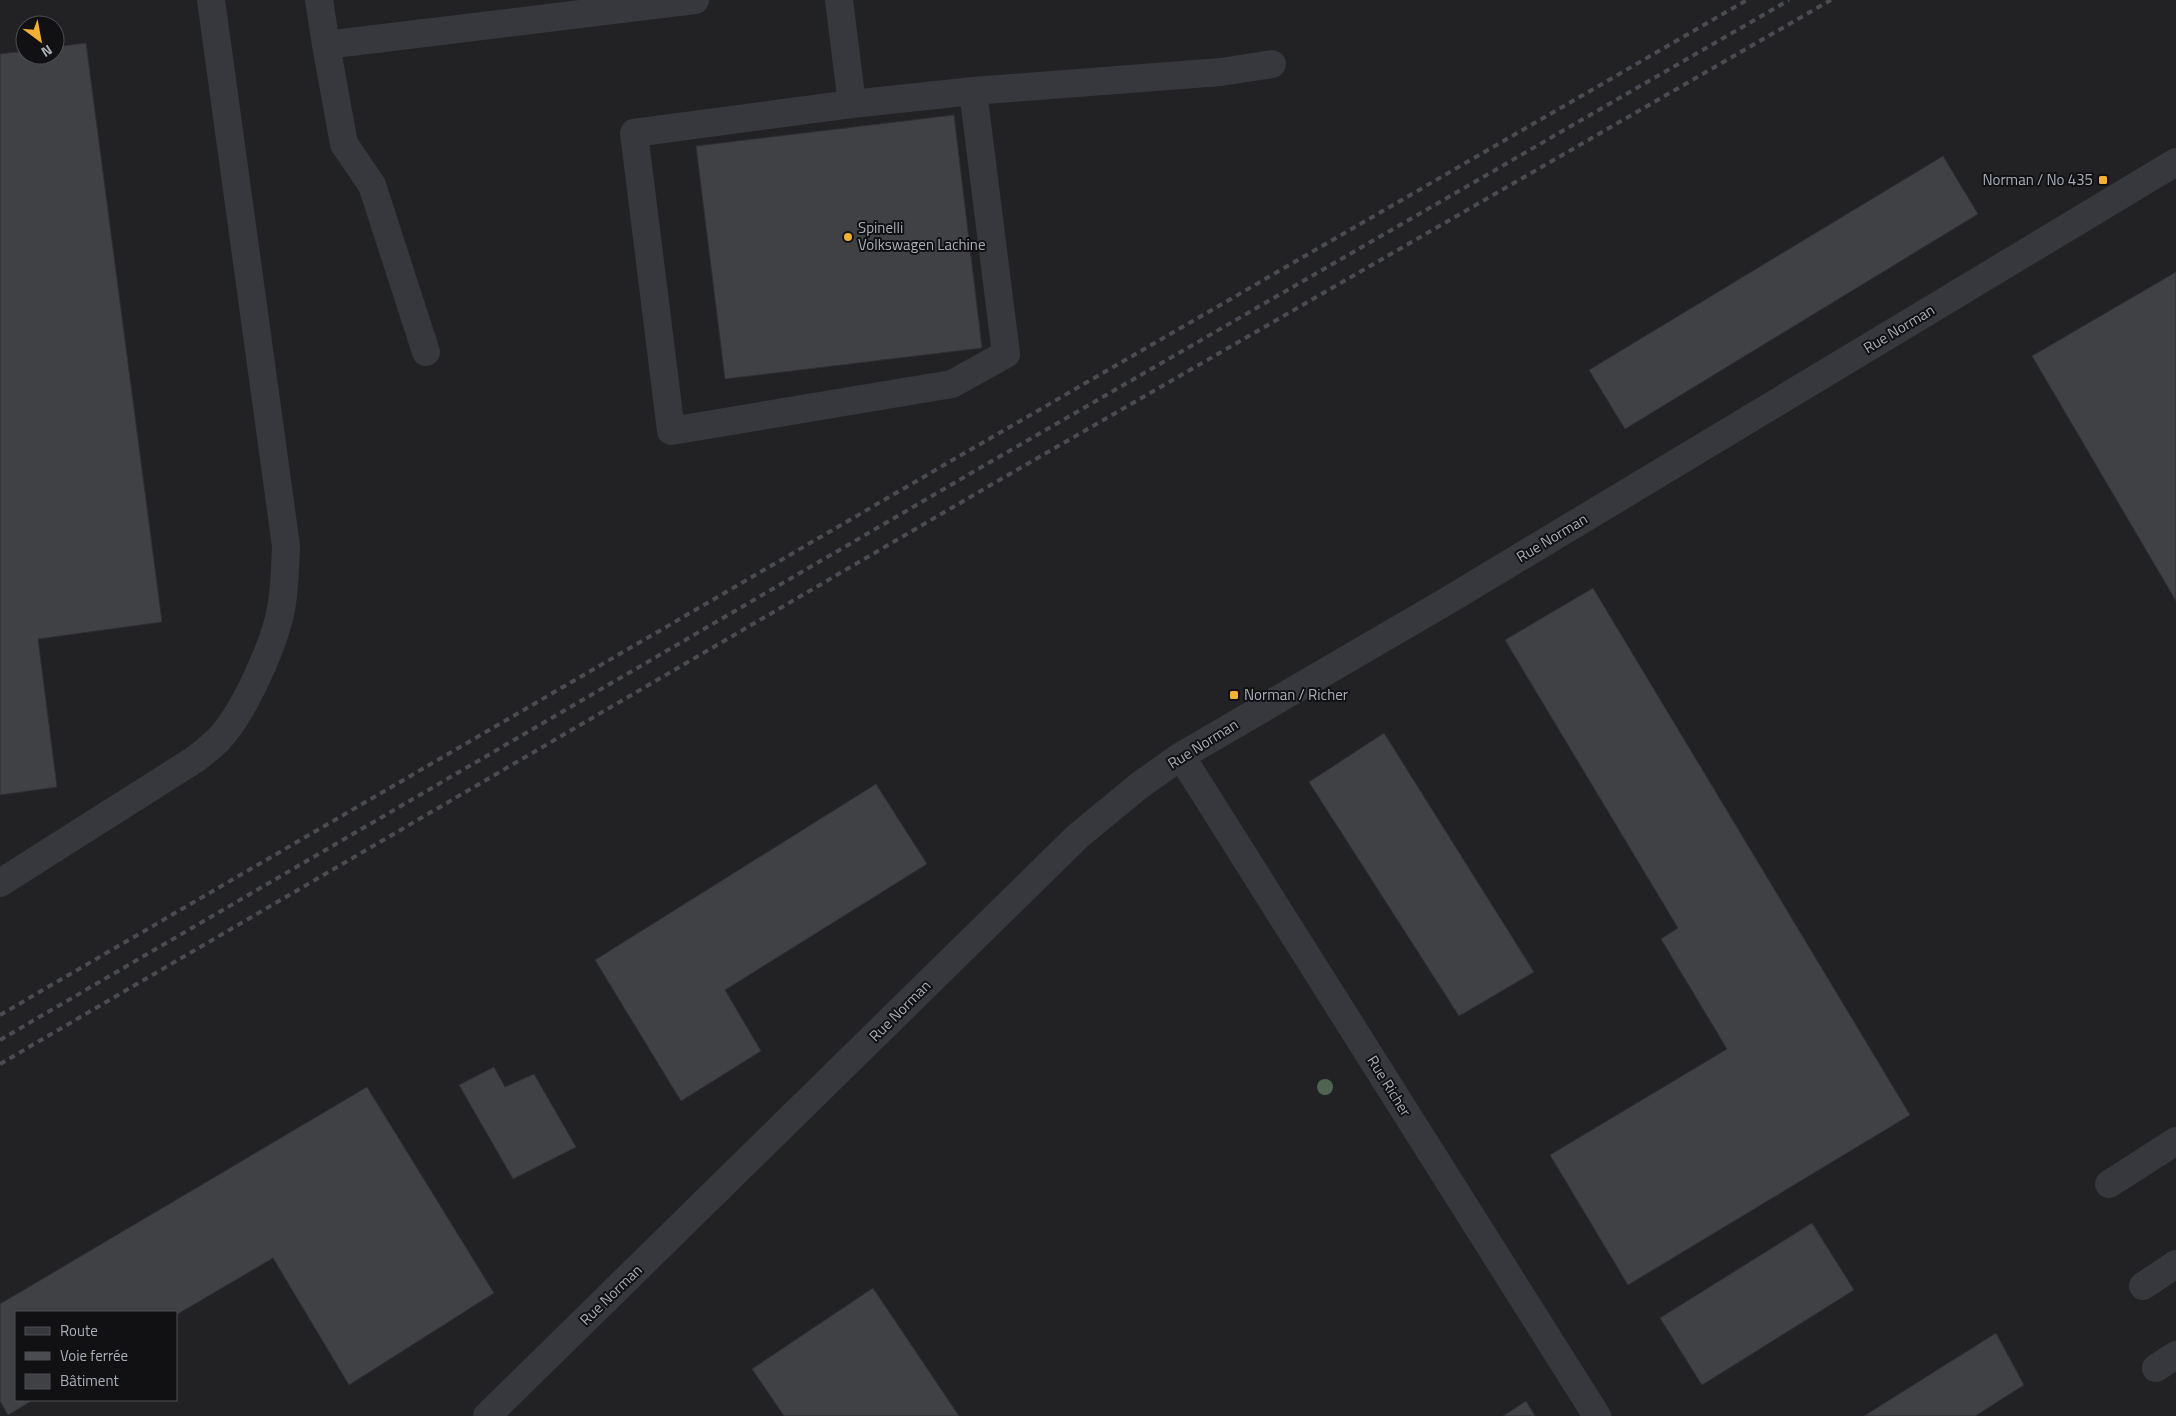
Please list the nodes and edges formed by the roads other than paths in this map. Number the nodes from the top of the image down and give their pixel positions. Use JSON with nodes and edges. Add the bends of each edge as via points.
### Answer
{"nodes":[{"id":1,"x":211,"y":0,"type":"edge"},
{"id":2,"x":319,"y":0,"type":"edge"},
{"id":3,"x":695,"y":0,"type":"edge"},
{"id":4,"x":839,"y":0,"type":"edge"},
{"id":5,"x":326,"y":45,"type":"junction"},
{"id":6,"x":1272,"y":64,"type":"dead end"},
{"id":7,"x":973,"y":91,"type":"junction"},
{"id":8,"x":852,"y":104,"type":"junction"},
{"id":9,"x":2176,"y":162,"type":"edge"},
{"id":10,"x":426,"y":352,"type":"dead end"},
{"id":11,"x":1181,"y":756,"type":"junction"},
{"id":12,"x":0,"y":883,"type":"edge"},
{"id":13,"x":2176,"y":1141,"type":"edge"},
{"id":14,"x":2109,"y":1184,"type":"dead end"},
{"id":15,"x":2176,"y":1264,"type":"edge"},
{"id":16,"x":2143,"y":1286,"type":"dead end"},
{"id":17,"x":488,"y":1416,"type":"edge"},
{"id":18,"x":1597,"y":1416,"type":"edge"}],
"edges":[{"from":1,"to":12,"type":"street","via":[[286,546],[282,605],[272,640],[251,686],[237,715],[218,740],[194,760]]},
{"from":2,"to":5,"type":"street"},
{"from":3,"to":5,"type":"street"},
{"from":4,"to":8,"type":"street"},
{"from":5,"to":10,"type":"street","via":[[344,144],[372,185]]},
{"from":6,"to":7,"type":"street","via":[[1221,72]]},
{"from":7,"to":8,"type":"street"},
{"from":7,"to":8,"type":"street","via":[[1006,354],[952,384],[671,431],[634,133]]},
{"from":9,"to":11,"type":"street","name":"Rue Norman","via":[[1448,601]]},
{"from":11,"to":17,"type":"street","name":"Rue Norman","via":[[1078,836]]},
{"from":11,"to":18,"type":"street","name":"Rue Richer"},
{"from":13,"to":14,"type":"street"},
{"from":15,"to":16,"type":"street"}]}
